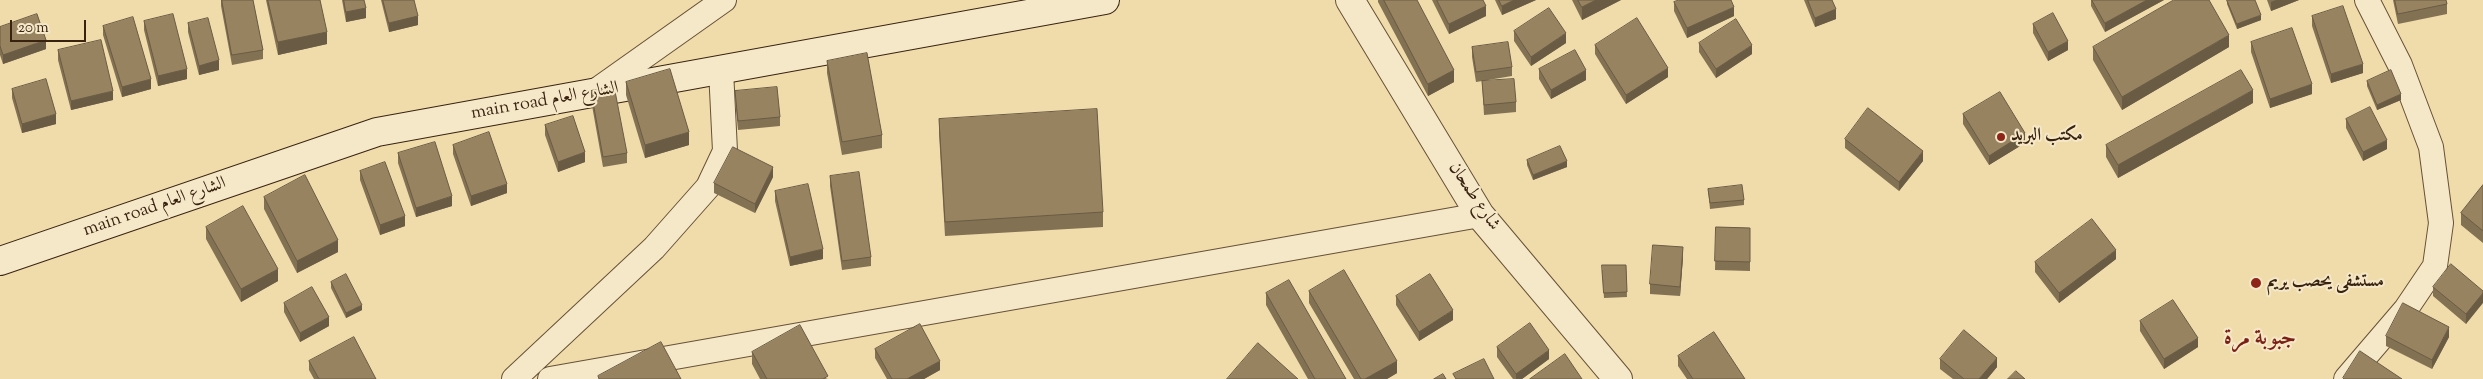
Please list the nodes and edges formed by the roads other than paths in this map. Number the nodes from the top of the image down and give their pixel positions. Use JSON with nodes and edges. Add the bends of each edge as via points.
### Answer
{"nodes":[{"id":1,"x":724,"y":0,"type":"edge"},
{"id":2,"x":1105,"y":0,"type":"edge"},
{"id":3,"x":1350,"y":0,"type":"edge"},
{"id":4,"x":2367,"y":0,"type":"edge"},
{"id":5,"x":721,"y":70,"type":"junction"},
{"id":6,"x":592,"y":93,"type":"junction"},
{"id":7,"x":1480,"y":215,"type":"junction"},
{"id":8,"x":0,"y":261,"type":"edge"},
{"id":9,"x":514,"y":379,"type":"edge"},
{"id":10,"x":550,"y":379,"type":"edge"},
{"id":11,"x":1618,"y":379,"type":"edge"},
{"id":12,"x":2346,"y":379,"type":"edge"}],
"edges":[{"from":1,"to":6,"type":"street"},
{"from":2,"to":5,"type":"main road","name":"main road الشارع العام"},
{"from":3,"to":7,"type":"main road","name":"شارع طمحان"},
{"from":4,"to":12,"type":"street","via":[[2400,65],[2430,147],[2441,223],[2435,266],[2406,309]]},
{"from":5,"to":6,"type":"main road","name":"main road الشارع العام"},
{"from":5,"to":9,"type":"street","via":[[725,151],[708,186],[654,248]]},
{"from":6,"to":8,"type":"main road","name":"main road الشارع العام","via":[[377,132]]},
{"from":7,"to":10,"type":"street"},
{"from":7,"to":11,"type":"main road","name":"شارع طمحان"}]}
